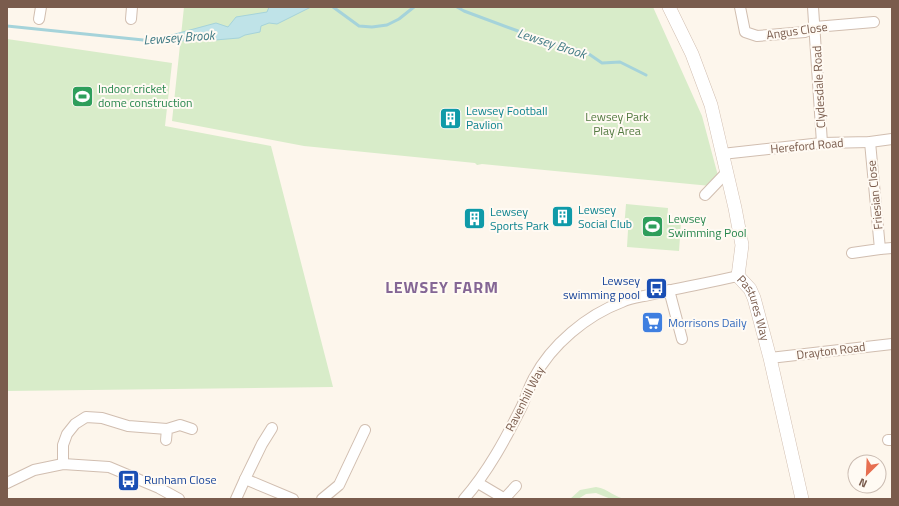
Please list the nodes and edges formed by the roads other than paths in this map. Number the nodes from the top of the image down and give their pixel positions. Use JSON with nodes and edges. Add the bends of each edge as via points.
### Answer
{"nodes":[{"id":1,"x":41,"y":7,"type":"edge"},
{"id":2,"x":132,"y":7,"type":"edge"},
{"id":3,"x":669,"y":7,"type":"edge"},
{"id":4,"x":740,"y":7,"type":"edge"},
{"id":5,"x":814,"y":7,"type":"edge"},
{"id":6,"x":39,"y":19,"type":"dead end"},
{"id":7,"x":131,"y":19,"type":"dead end"},
{"id":8,"x":874,"y":22,"type":"dead end"},
{"id":9,"x":815,"y":27,"type":"junction"},
{"id":10,"x":892,"y":139,"type":"edge"},
{"id":11,"x":870,"y":142,"type":"junction"},
{"id":12,"x":822,"y":143,"type":"junction"},
{"id":13,"x":722,"y":154,"type":"junction"},
{"id":14,"x":726,"y":173,"type":"junction"},
{"id":15,"x":705,"y":196,"type":"dead end"},
{"id":16,"x":880,"y":248,"type":"junction"},
{"id":17,"x":892,"y":248,"type":"edge"},
{"id":18,"x":852,"y":253,"type":"dead end"},
{"id":19,"x":738,"y":276,"type":"junction"},
{"id":20,"x":669,"y":290,"type":"junction"},
{"id":21,"x":682,"y":339,"type":"dead end"},
{"id":22,"x":892,"y":344,"type":"edge"},
{"id":23,"x":770,"y":358,"type":"junction"},
{"id":24,"x":272,"y":428,"type":"dead end"},
{"id":25,"x":167,"y":429,"type":"junction"},
{"id":26,"x":192,"y":429,"type":"dead end"},
{"id":27,"x":365,"y":430,"type":"dead end"},
{"id":28,"x":166,"y":440,"type":"dead end"},
{"id":29,"x":63,"y":464,"type":"junction"},
{"id":30,"x":245,"y":479,"type":"junction"},
{"id":31,"x":7,"y":483,"type":"edge"},
{"id":32,"x":478,"y":483,"type":"junction"},
{"id":33,"x":516,"y":486,"type":"dead end"},
{"id":34,"x":179,"y":499,"type":"edge"},
{"id":35,"x":236,"y":499,"type":"edge"},
{"id":36,"x":293,"y":499,"type":"edge"},
{"id":37,"x":322,"y":499,"type":"edge"},
{"id":38,"x":464,"y":499,"type":"edge"},
{"id":39,"x":505,"y":499,"type":"edge"},
{"id":40,"x":802,"y":499,"type":"edge"}],
"edges":[{"from":1,"to":6,"type":"street"},
{"from":2,"to":7,"type":"street"},
{"from":3,"to":13,"type":"street","name":"Pastures Way","via":[[692,54],[711,105]]},
{"from":4,"to":9,"type":"street","name":"Angus Close","via":[[745,32],[757,36],[805,32]]},
{"from":5,"to":9,"type":"street","name":"Clydesdale Road"},
{"from":8,"to":9,"type":"street","name":"Angus Close"},
{"from":9,"to":12,"type":"street","name":"Clydesdale Road"},
{"from":10,"to":11,"type":"street","name":"Hereford Road"},
{"from":11,"to":12,"type":"street","name":"Hereford Road"},
{"from":11,"to":16,"type":"street","name":"Friesian Close"},
{"from":12,"to":13,"type":"street","name":"Hereford Road"},
{"from":13,"to":14,"type":"street","name":"Pastures Way"},
{"from":14,"to":15,"type":"street"},
{"from":14,"to":19,"type":"street","name":"Pastures Way","via":[[742,245]]},
{"from":16,"to":17,"type":"street"},
{"from":16,"to":18,"type":"street"},
{"from":19,"to":20,"type":"street","name":"Ravenhill Way"},
{"from":19,"to":23,"type":"street","name":"Pastures Way","via":[[750,289],[754,298]]},
{"from":20,"to":21,"type":"street"},
{"from":20,"to":32,"type":"street","name":"Ravenhill Way","via":[[622,302],[588,319],[565,337],[534,378],[522,406]]},
{"from":22,"to":23,"type":"street","name":"Drayton Road"},
{"from":23,"to":40,"type":"street","name":"Pastures Way"},
{"from":24,"to":30,"type":"street"},
{"from":25,"to":26,"type":"street","via":[[180,425]]},
{"from":25,"to":28,"type":"street"},
{"from":25,"to":29,"type":"street","via":[[128,426],[102,418],[86,417],[75,424],[67,434],[63,445]]},
{"from":27,"to":37,"type":"street","via":[[339,485]]},
{"from":29,"to":31,"type":"street","via":[[34,470]]},
{"from":29,"to":34,"type":"street","via":[[110,467]]},
{"from":30,"to":35,"type":"street"},
{"from":30,"to":36,"type":"street"},
{"from":32,"to":38,"type":"street","name":"Ravenhill Way"},
{"from":32,"to":39,"type":"street"},
{"from":33,"to":39,"type":"street"}]}
